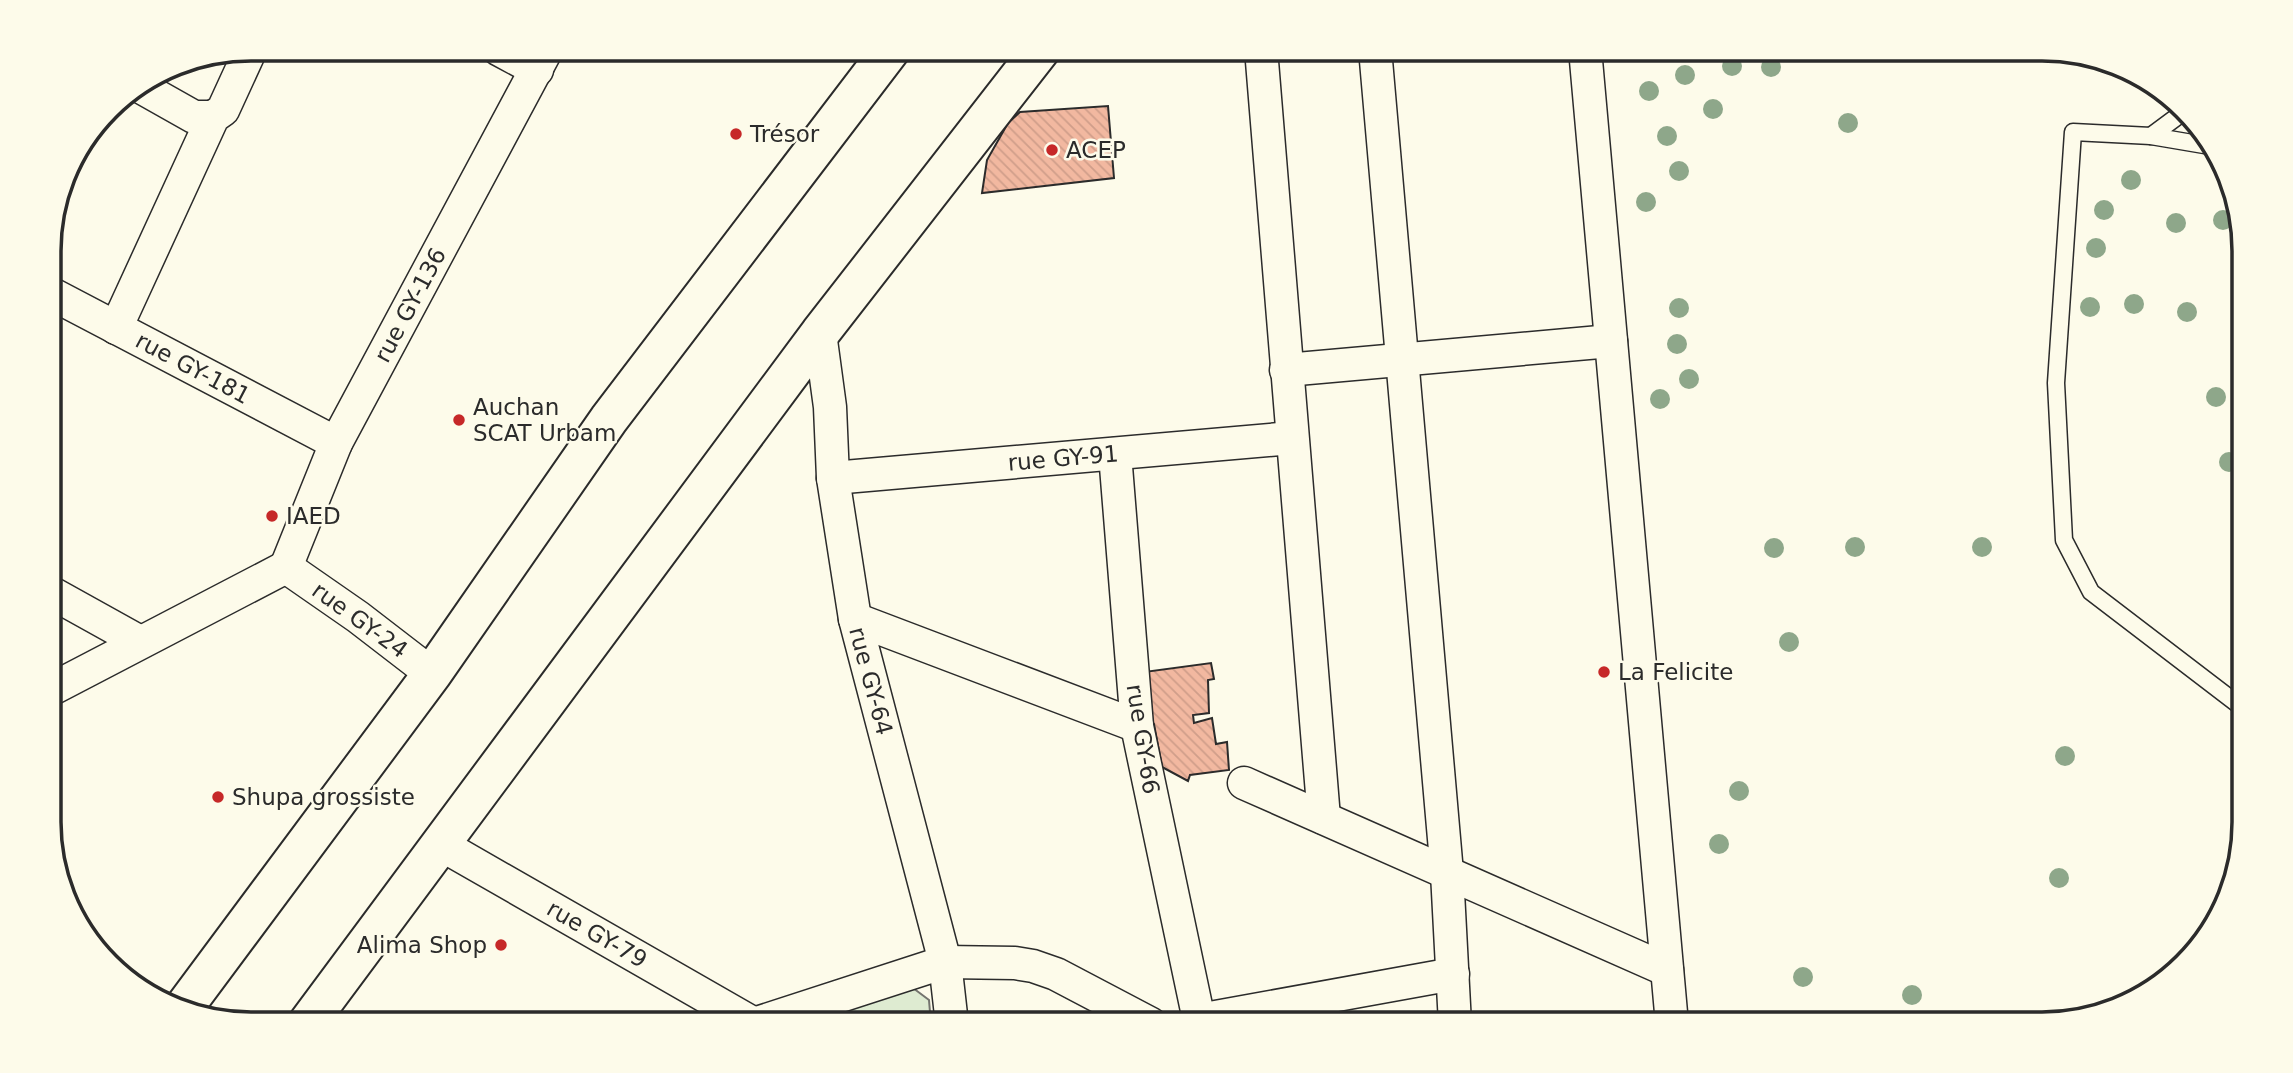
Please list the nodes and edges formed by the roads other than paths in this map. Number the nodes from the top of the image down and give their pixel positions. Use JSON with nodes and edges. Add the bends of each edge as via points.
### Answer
{"nodes":[{"id":1,"x":245,"y":61,"type":"edge"},
{"id":2,"x":541,"y":61,"type":"edge"},
{"id":3,"x":882,"y":61,"type":"edge"},
{"id":4,"x":1032,"y":61,"type":"edge"},
{"id":5,"x":1262,"y":61,"type":"edge"},
{"id":6,"x":1377,"y":61,"type":"edge"},
{"id":7,"x":1586,"y":61,"type":"edge"},
{"id":8,"x":149,"y":91,"type":"edge"},
{"id":9,"x":213,"y":117,"type":"junction"},
{"id":10,"x":2176,"y":117,"type":"edge"},
{"id":11,"x":2151,"y":136,"type":"junction"},
{"id":12,"x":2198,"y":144,"type":"edge"},
{"id":13,"x":62,"y":299,"type":"edge"},
{"id":14,"x":116,"y":328,"type":"junction"},
{"id":15,"x":821,"y":333,"type":"junction"},
{"id":16,"x":1611,"y":341,"type":"junction"},
{"id":17,"x":1403,"y":359,"type":"junction"},
{"id":18,"x":1286,"y":370,"type":"junction"},
{"id":19,"x":1292,"y":438,"type":"junction"},
{"id":20,"x":336,"y":443,"type":"junction"},
{"id":21,"x":1115,"y":454,"type":"junction"},
{"id":22,"x":833,"y":478,"type":"junction"},
{"id":23,"x":286,"y":568,"type":"junction"},
{"id":24,"x":61,"y":598,"type":"edge"},
{"id":25,"x":855,"y":619,"type":"junction"},
{"id":26,"x":140,"y":642,"type":"junction"},
{"id":27,"x":432,"y":674,"type":"junction"},
{"id":28,"x":61,"y":684,"type":"edge"},
{"id":29,"x":2232,"y":700,"type":"edge"},
{"id":30,"x":1137,"y":726,"type":"junction"},
{"id":31,"x":1244,"y":783,"type":"dead end"},
{"id":32,"x":1324,"y":818,"type":"junction"},
{"id":33,"x":440,"y":844,"type":"junction"},
{"id":34,"x":1447,"y":873,"type":"junction"},
{"id":35,"x":945,"y":962,"type":"junction"},
{"id":36,"x":1667,"y":970,"type":"junction"},
{"id":37,"x":1453,"y":974,"type":"junction"},
{"id":38,"x":188,"y":1001,"type":"edge"},
{"id":39,"x":1196,"y":1011,"type":"edge"},
{"id":40,"x":1254,"y":1011,"type":"edge"},
{"id":41,"x":1454,"y":1011,"type":"edge"},
{"id":42,"x":1671,"y":1011,"type":"edge"},
{"id":43,"x":316,"y":1012,"type":"edge"},
{"id":44,"x":733,"y":1012,"type":"edge"},
{"id":45,"x":792,"y":1012,"type":"edge"},
{"id":46,"x":951,"y":1012,"type":"edge"},
{"id":47,"x":1127,"y":1012,"type":"edge"}],
"edges":[{"from":1,"to":9,"type":"street","via":[[223,110]]},
{"from":2,"to":20,"type":"street","name":"rue GY-136"},
{"from":3,"to":27,"type":"main road","via":[[610,419]]},
{"from":4,"to":15,"type":"main road"},
{"from":5,"to":18,"type":"street"},
{"from":6,"to":17,"type":"street"},
{"from":7,"to":16,"type":"street"},
{"from":8,"to":9,"type":"street","via":[[194,117]]},
{"from":9,"to":14,"type":"street"},
{"from":10,"to":11,"type":"lane"},
{"from":11,"to":12,"type":"lane"},
{"from":11,"to":29,"type":"lane","via":[[2073,132],[2056,383],[2064,540],[2091,592]]},
{"from":13,"to":14,"type":"street","name":"rue GY-181"},
{"from":14,"to":20,"type":"street","name":"rue GY-181"},
{"from":15,"to":22,"type":"street","name":"rue GY-64"},
{"from":15,"to":33,"type":"main road"},
{"from":16,"to":17,"type":"street"},
{"from":16,"to":36,"type":"street"},
{"from":17,"to":18,"type":"street"},
{"from":17,"to":34,"type":"street"},
{"from":18,"to":19,"type":"street"},
{"from":19,"to":21,"type":"street","name":"rue GY-91"},
{"from":19,"to":32,"type":"street"},
{"from":20,"to":23,"type":"street","name":"rue GY-136"},
{"from":21,"to":22,"type":"street","name":"rue GY-91"},
{"from":21,"to":30,"type":"street","name":"rue GY-66"},
{"from":22,"to":25,"type":"street","name":"rue GY-64"},
{"from":23,"to":26,"type":"street"},
{"from":23,"to":27,"type":"street","name":"rue GY-24"},
{"from":24,"to":26,"type":"street"},
{"from":25,"to":30,"type":"street"},
{"from":25,"to":35,"type":"street","name":"rue GY-64"},
{"from":26,"to":28,"type":"street"},
{"from":27,"to":38,"type":"main road"},
{"from":30,"to":39,"type":"street","name":"rue GY-66"},
{"from":31,"to":32,"type":"street"},
{"from":32,"to":34,"type":"street"},
{"from":33,"to":43,"type":"main road"},
{"from":33,"to":44,"type":"street","name":"rue GY-79"},
{"from":34,"to":36,"type":"street"},
{"from":34,"to":37,"type":"street"},
{"from":35,"to":45,"type":"street"},
{"from":35,"to":46,"type":"street","name":"rue GY-64"},
{"from":35,"to":47,"type":"street","via":[[1033,966]]},
{"from":36,"to":42,"type":"street"},
{"from":37,"to":40,"type":"street"},
{"from":37,"to":41,"type":"street"}]}
